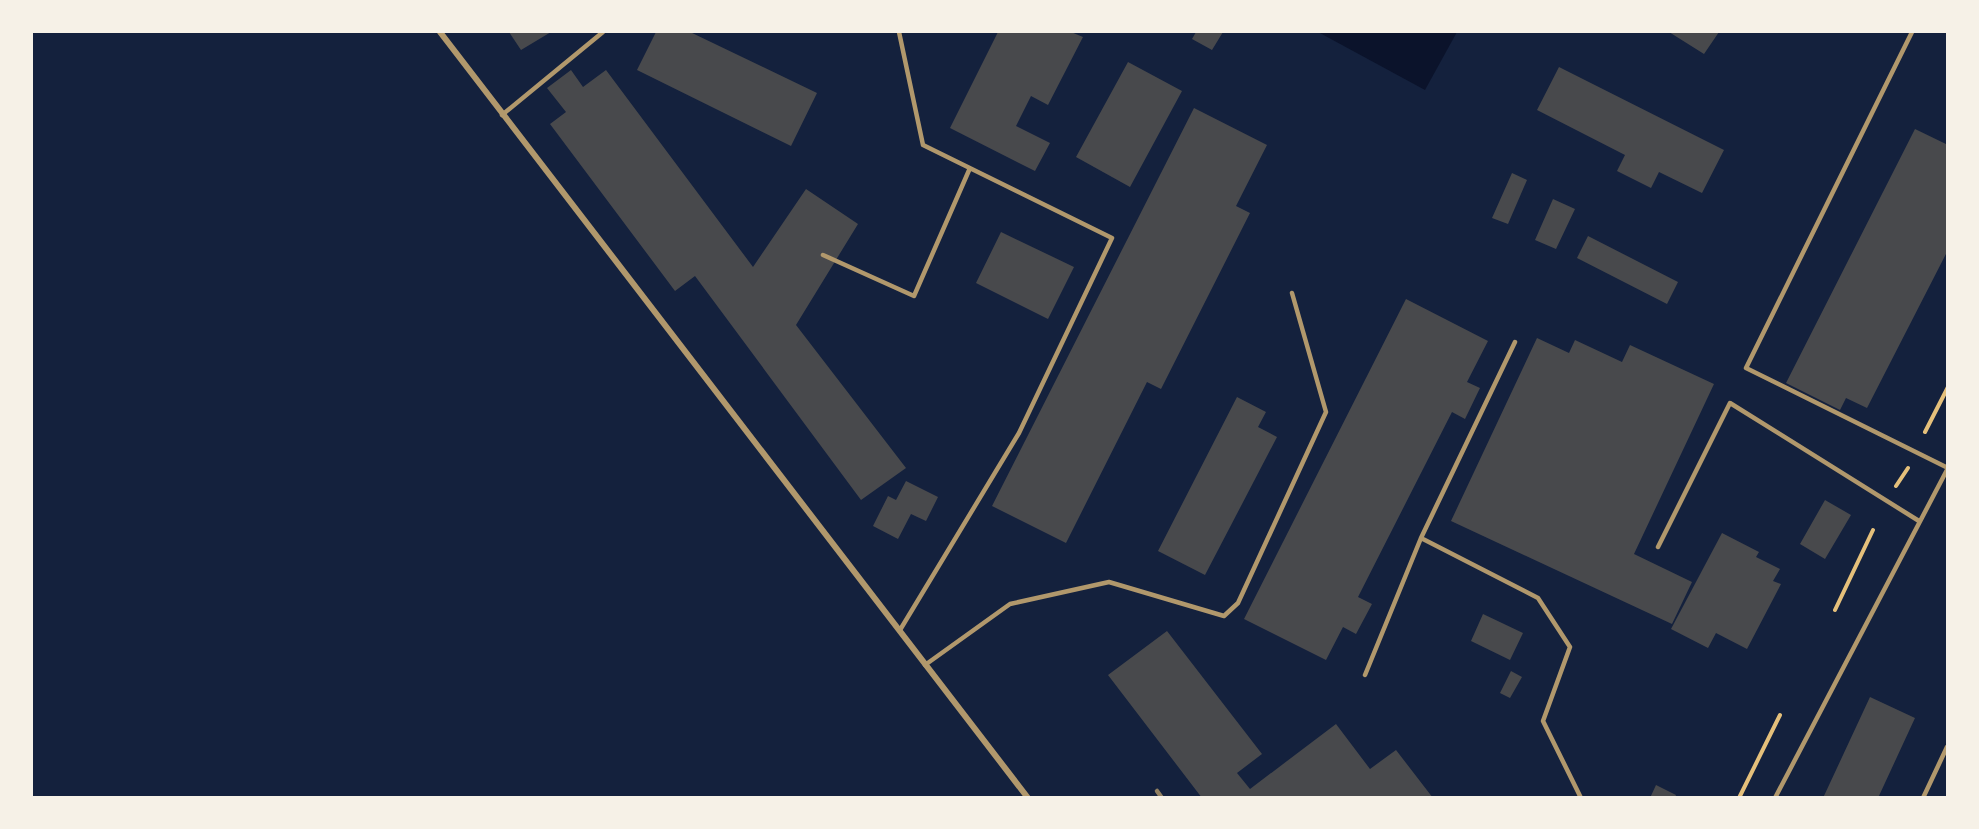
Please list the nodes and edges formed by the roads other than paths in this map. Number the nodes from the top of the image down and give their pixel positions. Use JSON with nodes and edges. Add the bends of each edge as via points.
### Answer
{"nodes":[{"id":1,"x":440,"y":32,"type":"edge"},
{"id":2,"x":603,"y":32,"type":"edge"},
{"id":3,"x":899,"y":32,"type":"edge"},
{"id":4,"x":1911,"y":32,"type":"edge"},
{"id":5,"x":502,"y":115,"type":"junction"},
{"id":6,"x":970,"y":168,"type":"junction"},
{"id":7,"x":823,"y":255,"type":"dead end"},
{"id":8,"x":1292,"y":293,"type":"dead end"},
{"id":9,"x":1515,"y":342,"type":"dead end"},
{"id":10,"x":1947,"y":468,"type":"edge"},
{"id":11,"x":1919,"y":521,"type":"junction"},
{"id":12,"x":1421,"y":538,"type":"junction"},
{"id":13,"x":1658,"y":547,"type":"dead end"},
{"id":14,"x":900,"y":630,"type":"junction"},
{"id":15,"x":926,"y":665,"type":"junction"},
{"id":16,"x":1365,"y":675,"type":"dead end"},
{"id":17,"x":1947,"y":747,"type":"edge"},
{"id":18,"x":1028,"y":798,"type":"edge"},
{"id":19,"x":1581,"y":798,"type":"edge"},
{"id":20,"x":1775,"y":798,"type":"edge"},
{"id":21,"x":1923,"y":798,"type":"edge"}],
"edges":[{"from":1,"to":5,"type":"street"},
{"from":2,"to":5,"type":"lane"},
{"from":3,"to":6,"type":"lane","via":[[923,145]]},
{"from":4,"to":10,"type":"lane","via":[[1746,368]]},
{"from":5,"to":14,"type":"street"},
{"from":6,"to":7,"type":"lane","via":[[914,296]]},
{"from":6,"to":14,"type":"lane","via":[[1112,238],[1019,434]]},
{"from":8,"to":15,"type":"lane","via":[[1326,411],[1238,603],[1224,616],[1109,582],[1010,603]]},
{"from":9,"to":12,"type":"lane"},
{"from":10,"to":11,"type":"lane"},
{"from":11,"to":13,"type":"lane","via":[[1730,403]]},
{"from":11,"to":20,"type":"lane"},
{"from":12,"to":16,"type":"lane"},
{"from":12,"to":19,"type":"lane","via":[[1538,598],[1570,646],[1543,721]]},
{"from":14,"to":15,"type":"street"},
{"from":15,"to":18,"type":"street"},
{"from":17,"to":21,"type":"lane"}]}
